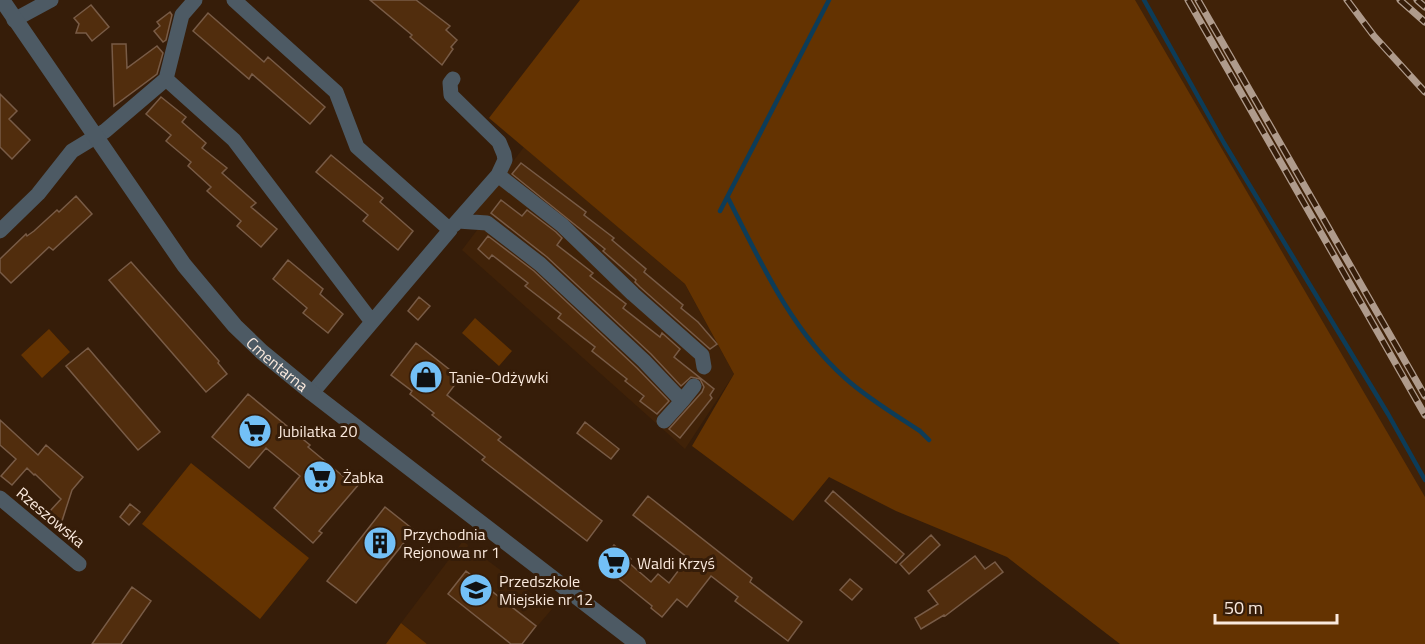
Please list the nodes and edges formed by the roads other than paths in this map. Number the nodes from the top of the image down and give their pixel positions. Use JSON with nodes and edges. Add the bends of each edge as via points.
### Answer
{"nodes":[{"id":1,"x":2,"y":0,"type":"edge"},
{"id":2,"x":51,"y":0,"type":"edge"},
{"id":3,"x":195,"y":0,"type":"edge"},
{"id":4,"x":234,"y":0,"type":"edge"},
{"id":5,"x":14,"y":20,"type":"junction"},
{"id":6,"x":166,"y":79,"type":"junction"},
{"id":7,"x":453,"y":79,"type":"dead end"},
{"id":8,"x":96,"y":136,"type":"junction"},
{"id":9,"x":498,"y":175,"type":"junction"},
{"id":10,"x":454,"y":226,"type":"junction"},
{"id":11,"x":0,"y":231,"type":"edge"},
{"id":12,"x":372,"y":321,"type":"junction"},
{"id":13,"x":704,"y":367,"type":"dead end"},
{"id":14,"x":694,"y":386,"type":"dead end"},
{"id":15,"x":312,"y":393,"type":"junction"},
{"id":16,"x":682,"y":401,"type":"junction"},
{"id":17,"x":664,"y":421,"type":"dead end"},
{"id":18,"x":0,"y":498,"type":"edge"},
{"id":19,"x":79,"y":564,"type":"dead end"},
{"id":20,"x":638,"y":644,"type":"edge"}],
"edges":[{"from":1,"to":5,"type":"street","name":"Cmentarna"},
{"from":2,"to":5,"type":"street"},
{"from":3,"to":6,"type":"street","via":[[182,15]]},
{"from":4,"to":10,"type":"street","via":[[336,92],[357,147]]},
{"from":5,"to":8,"type":"street","name":"Cmentarna"},
{"from":6,"to":8,"type":"street"},
{"from":6,"to":12,"type":"street","via":[[234,140]]},
{"from":7,"to":9,"type":"street","via":[[451,95],[502,147],[505,160]]},
{"from":8,"to":11,"type":"street","via":[[72,151],[38,194]]},
{"from":8,"to":15,"type":"street","name":"Cmentarna","via":[[211,299],[261,352]]},
{"from":9,"to":10,"type":"street"},
{"from":9,"to":13,"type":"street","via":[[562,225],[702,355]]},
{"from":10,"to":12,"type":"street"},
{"from":10,"to":16,"type":"street","via":[[487,223],[540,264]]},
{"from":12,"to":15,"type":"street"},
{"from":14,"to":16,"type":"street"},
{"from":15,"to":20,"type":"street","name":"Cmentarna"},
{"from":16,"to":17,"type":"street"},
{"from":18,"to":19,"type":"street","name":"Rzeszowska"}]}
